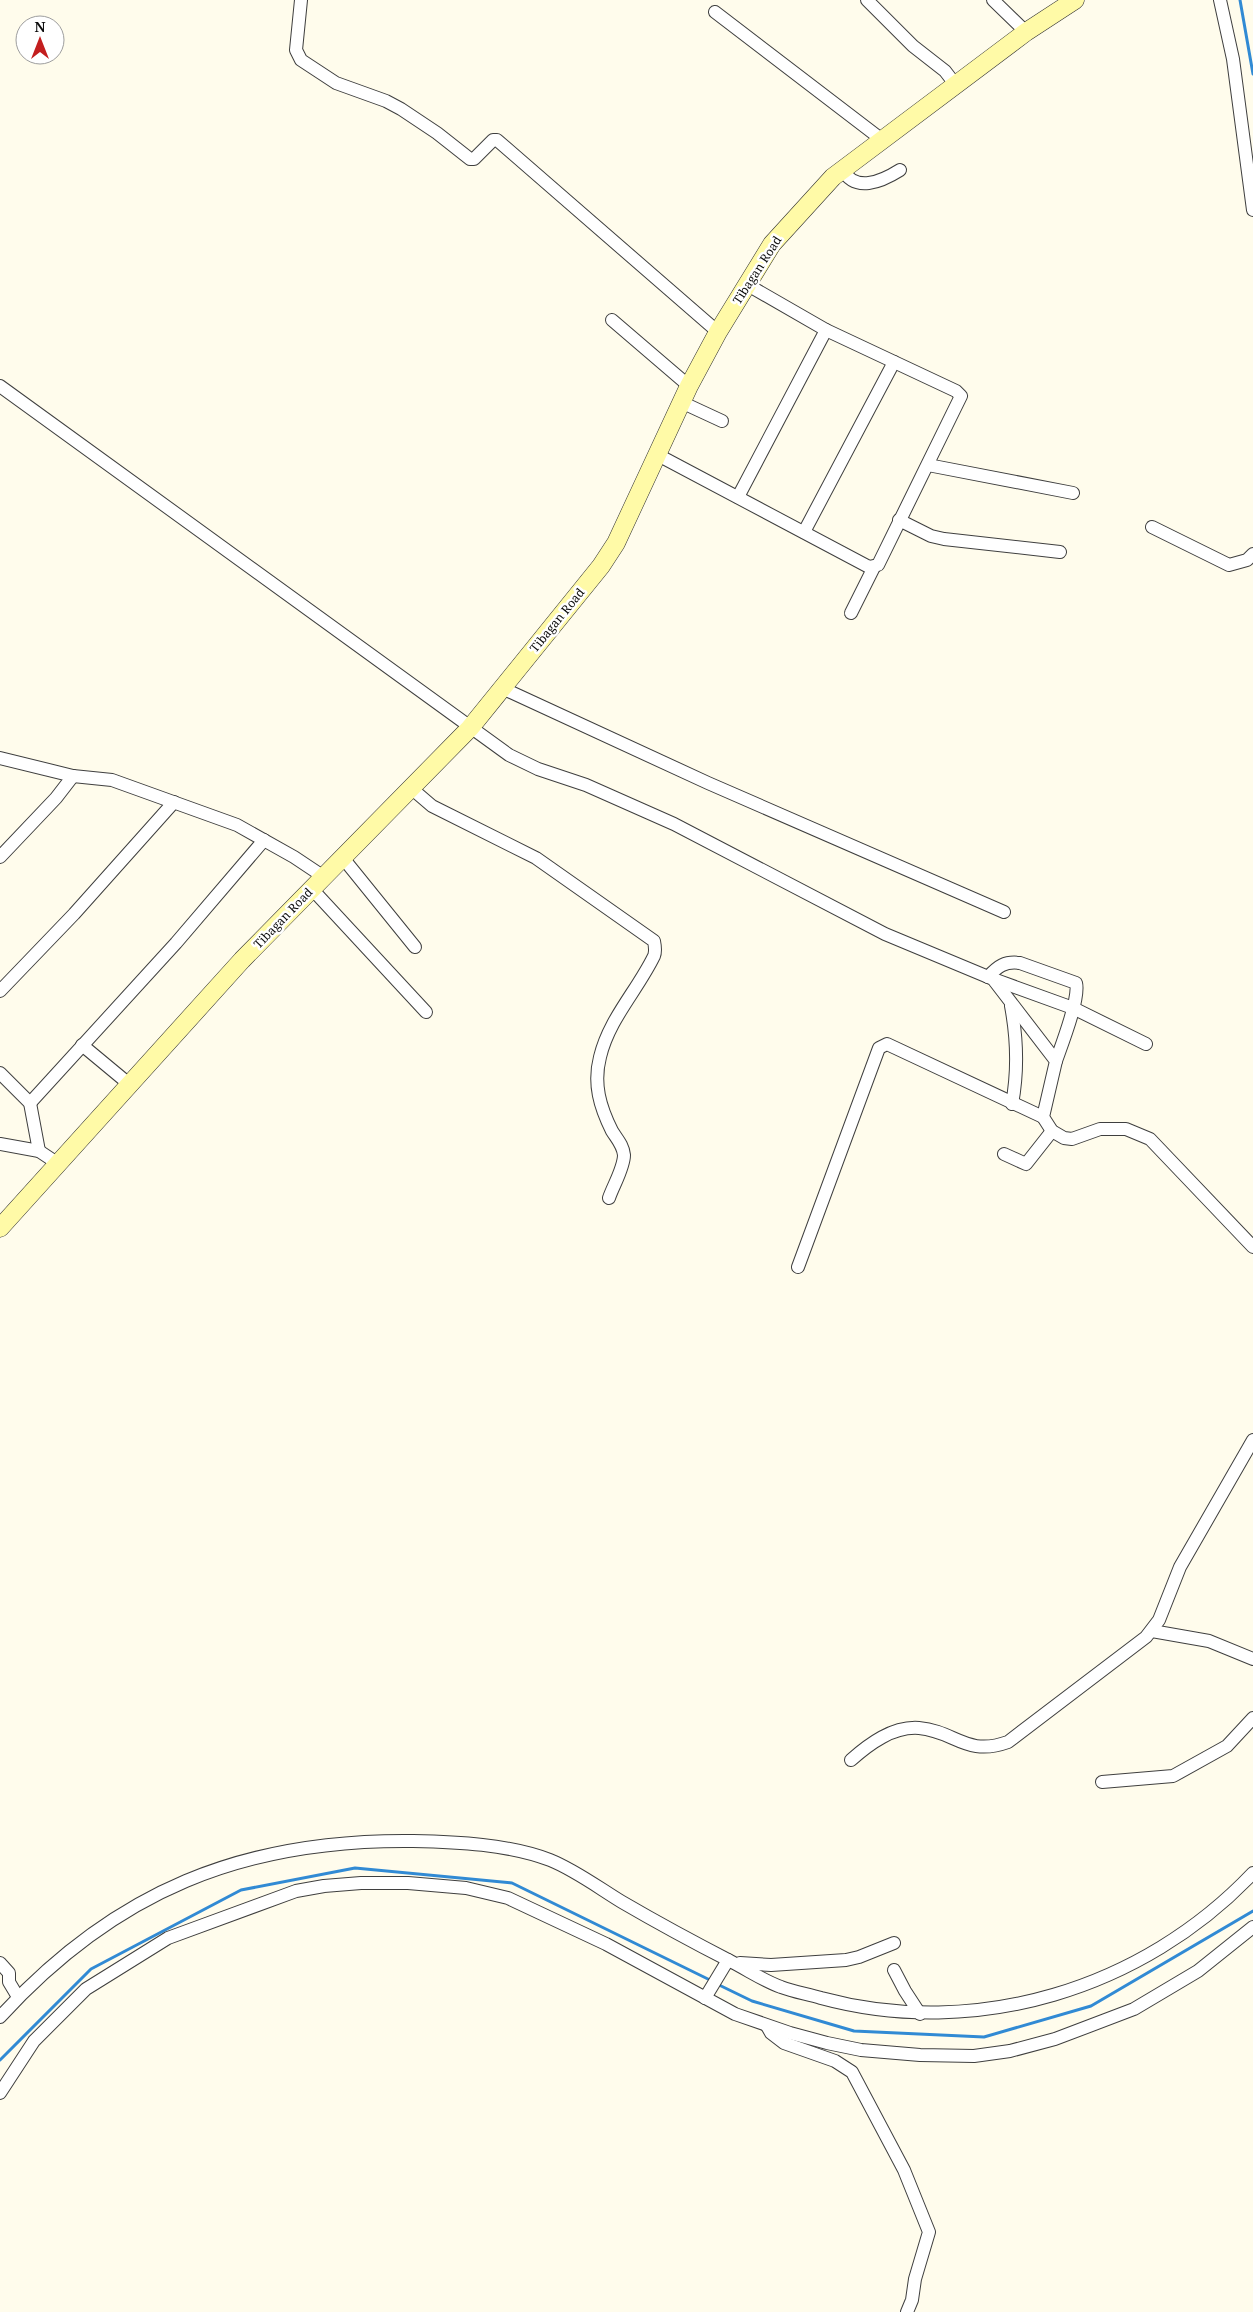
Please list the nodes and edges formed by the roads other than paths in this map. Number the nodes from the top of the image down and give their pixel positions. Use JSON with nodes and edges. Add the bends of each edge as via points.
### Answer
{"nodes":[{"id":1,"x":301,"y":0,"type":"edge"},
{"id":2,"x":867,"y":0,"type":"edge"},
{"id":3,"x":993,"y":0,"type":"edge"},
{"id":4,"x":1075,"y":0,"type":"edge"},
{"id":5,"x":1220,"y":0,"type":"edge"},
{"id":6,"x":715,"y":12,"type":"dead end"},
{"id":7,"x":1026,"y":32,"type":"junction"},
{"id":8,"x":956,"y":84,"type":"junction"},
{"id":9,"x":881,"y":139,"type":"junction"},
{"id":10,"x":842,"y":169,"type":"junction"},
{"id":11,"x":900,"y":170,"type":"dead end"},
{"id":12,"x":1253,"y":210,"type":"edge"},
{"id":13,"x":746,"y":284,"type":"junction"},
{"id":14,"x":612,"y":320,"type":"dead end"},
{"id":15,"x":826,"y":330,"type":"junction"},
{"id":16,"x":718,"y":332,"type":"junction"},
{"id":17,"x":894,"y":362,"type":"junction"},
{"id":18,"x":0,"y":386,"type":"edge"},
{"id":19,"x":689,"y":386,"type":"junction"},
{"id":20,"x":681,"y":402,"type":"junction"},
{"id":21,"x":722,"y":422,"type":"dead end"},
{"id":22,"x":656,"y":454,"type":"junction"},
{"id":23,"x":928,"y":465,"type":"junction"},
{"id":24,"x":1073,"y":493,"type":"dead end"},
{"id":25,"x":738,"y":497,"type":"junction"},
{"id":26,"x":899,"y":520,"type":"junction"},
{"id":27,"x":1152,"y":527,"type":"dead end"},
{"id":28,"x":804,"y":532,"type":"junction"},
{"id":29,"x":1060,"y":552,"type":"dead end"},
{"id":30,"x":1253,"y":554,"type":"edge"},
{"id":31,"x":874,"y":567,"type":"junction"},
{"id":32,"x":851,"y":613,"type":"dead end"},
{"id":33,"x":502,"y":688,"type":"junction"},
{"id":34,"x":470,"y":728,"type":"junction"},
{"id":35,"x":0,"y":758,"type":"edge"},
{"id":36,"x":73,"y":776,"type":"junction"},
{"id":37,"x":411,"y":788,"type":"junction"},
{"id":38,"x":174,"y":802,"type":"junction"},
{"id":39,"x":264,"y":840,"type":"junction"},
{"id":40,"x":0,"y":857,"type":"edge"},
{"id":41,"x":342,"y":858,"type":"junction"},
{"id":42,"x":318,"y":883,"type":"junction"},
{"id":43,"x":1004,"y":912,"type":"dead end"},
{"id":44,"x":415,"y":947,"type":"dead end"},
{"id":45,"x":990,"y":978,"type":"junction"},
{"id":46,"x":0,"y":990,"type":"edge"},
{"id":47,"x":1010,"y":1001,"type":"junction"},
{"id":48,"x":1073,"y":1008,"type":"junction"},
{"id":49,"x":426,"y":1012,"type":"dead end"},
{"id":50,"x":1146,"y":1044,"type":"dead end"},
{"id":51,"x":82,"y":1045,"type":"junction"},
{"id":52,"x":1056,"y":1061,"type":"junction"},
{"id":53,"x":0,"y":1073,"type":"edge"},
{"id":54,"x":130,"y":1084,"type":"junction"},
{"id":55,"x":30,"y":1103,"type":"junction"},
{"id":56,"x":1012,"y":1104,"type":"junction"},
{"id":57,"x":1043,"y":1117,"type":"junction"},
{"id":58,"x":1052,"y":1132,"type":"junction"},
{"id":59,"x":0,"y":1144,"type":"edge"},
{"id":60,"x":39,"y":1151,"type":"junction"},
{"id":61,"x":1004,"y":1154,"type":"dead end"},
{"id":62,"x":57,"y":1163,"type":"junction"},
{"id":63,"x":608,"y":1198,"type":"dead end"},
{"id":64,"x":0,"y":1228,"type":"edge"},
{"id":65,"x":1253,"y":1247,"type":"edge"},
{"id":66,"x":798,"y":1267,"type":"dead end"},
{"id":67,"x":1253,"y":1440,"type":"edge"},
{"id":68,"x":1152,"y":1631,"type":"junction"},
{"id":69,"x":1253,"y":1659,"type":"edge"},
{"id":70,"x":1253,"y":1718,"type":"edge"},
{"id":71,"x":851,"y":1760,"type":"dead end"},
{"id":72,"x":1102,"y":1782,"type":"dead end"},
{"id":73,"x":1253,"y":1873,"type":"edge"},
{"id":74,"x":1253,"y":1927,"type":"edge"},
{"id":75,"x":894,"y":1943,"type":"dead end"},
{"id":76,"x":0,"y":1963,"type":"edge"},
{"id":77,"x":728,"y":1964,"type":"junction"},
{"id":78,"x":894,"y":1970,"type":"dead end"},
{"id":79,"x":707,"y":1995,"type":"junction"},
{"id":80,"x":18,"y":1997,"type":"junction"},
{"id":81,"x":920,"y":2014,"type":"junction"},
{"id":82,"x":0,"y":2017,"type":"edge"},
{"id":83,"x":767,"y":2026,"type":"junction"},
{"id":84,"x":0,"y":2093,"type":"edge"},
{"id":85,"x":907,"y":2312,"type":"edge"}],
"edges":[{"from":1,"to":16,"type":"street","via":[[296,50],[301,60],[336,83],[386,101],[407,113],[470,159],[474,159],[492,140],[499,141]]},
{"from":2,"to":8,"type":"street"},
{"from":3,"to":7,"type":"street"},
{"from":4,"to":7,"type":"main road","name":"Tibagan Road"},
{"from":5,"to":12,"type":"street","via":[[1233,59]]},
{"from":6,"to":9,"type":"street"},
{"from":7,"to":8,"type":"main road","name":"Tibagan Road"},
{"from":8,"to":9,"type":"main road","name":"Tibagan Road"},
{"from":9,"to":10,"type":"main road","name":"Tibagan Road"},
{"from":10,"to":11,"type":"street","via":[[847,179],[855,183],[875,182]]},
{"from":10,"to":13,"type":"main road","name":"Tibagan Road","via":[[801,209],[772,244]]},
{"from":13,"to":15,"type":"street"},
{"from":13,"to":16,"type":"main road","name":"Tibagan Road"},
{"from":14,"to":19,"type":"street"},
{"from":15,"to":17,"type":"street"},
{"from":15,"to":25,"type":"street"},
{"from":16,"to":19,"type":"main road","name":"Tibagan Road"},
{"from":17,"to":23,"type":"street","via":[[956,391],[961,398]]},
{"from":17,"to":28,"type":"street"},
{"from":18,"to":34,"type":"street"},
{"from":19,"to":20,"type":"main road","name":"Tibagan Road"},
{"from":20,"to":21,"type":"street"},
{"from":20,"to":22,"type":"main road","name":"Tibagan Road"},
{"from":22,"to":25,"type":"street"},
{"from":22,"to":33,"type":"main road","name":"Tibagan Road","via":[[616,543],[601,566]]},
{"from":23,"to":24,"type":"street"},
{"from":23,"to":26,"type":"street"},
{"from":25,"to":28,"type":"street"},
{"from":26,"to":29,"type":"street","via":[[944,540]]},
{"from":26,"to":31,"type":"street","via":[[878,565]]},
{"from":27,"to":30,"type":"street","via":[[1229,565],[1248,560]]},
{"from":28,"to":31,"type":"street"},
{"from":31,"to":32,"type":"street"},
{"from":33,"to":34,"type":"main road","name":"Tibagan Road"},
{"from":33,"to":43,"type":"street"},
{"from":34,"to":37,"type":"main road","name":"Tibagan Road"},
{"from":34,"to":45,"type":"street","via":[[525,764],[586,785],[674,824],[885,934]]},
{"from":35,"to":36,"type":"street"},
{"from":36,"to":38,"type":"street","via":[[112,780]]},
{"from":36,"to":40,"type":"street"},
{"from":37,"to":41,"type":"main road","name":"Tibagan Road"},
{"from":37,"to":63,"type":"street","via":[[432,806],[536,858],[654,941],[654,955],[618,1013],[603,1046],[596,1076],[602,1109],[624,1153]]},
{"from":38,"to":39,"type":"street","via":[[237,825]]},
{"from":38,"to":46,"type":"street","via":[[74,914]]},
{"from":39,"to":42,"type":"street"},
{"from":39,"to":51,"type":"street","via":[[176,943]]},
{"from":41,"to":42,"type":"main road","name":"Tibagan Road"},
{"from":41,"to":44,"type":"street"},
{"from":42,"to":49,"type":"street"},
{"from":42,"to":54,"type":"main road","name":"Tibagan Road","via":[[242,960]]},
{"from":45,"to":47,"type":"street"},
{"from":45,"to":48,"type":"street"},
{"from":45,"to":48,"type":"street","via":[[1000,965],[1012,962],[1073,981],[1078,988]]},
{"from":47,"to":52,"type":"street"},
{"from":47,"to":56,"type":"street","via":[[1016,1035],[1016,1080]]},
{"from":48,"to":50,"type":"street"},
{"from":48,"to":52,"type":"street"},
{"from":51,"to":54,"type":"street"},
{"from":51,"to":55,"type":"street"},
{"from":52,"to":57,"type":"street"},
{"from":53,"to":55,"type":"street"},
{"from":54,"to":62,"type":"main road","name":"Tibagan Road"},
{"from":55,"to":60,"type":"street"},
{"from":56,"to":57,"type":"street"},
{"from":56,"to":66,"type":"street","via":[[887,1044],[881,1046]]},
{"from":57,"to":58,"type":"street"},
{"from":58,"to":61,"type":"street","via":[[1026,1164]]},
{"from":58,"to":65,"type":"street","via":[[1072,1138],[1100,1129],[1126,1129],[1150,1139]]},
{"from":59,"to":60,"type":"street"},
{"from":60,"to":62,"type":"street"},
{"from":62,"to":64,"type":"main road","name":"Tibagan Road"},
{"from":67,"to":68,"type":"street","via":[[1180,1567]]},
{"from":68,"to":69,"type":"street","via":[[1209,1641]]},
{"from":68,"to":71,"type":"street","via":[[1008,1742],[981,1748],[924,1729],[902,1730],[870,1743]]},
{"from":70,"to":72,"type":"street","via":[[1226,1746],[1173,1776]]},
{"from":73,"to":81,"type":"street","via":[[1228,1899],[1186,1932],[1134,1962],[1078,1987],[983,2010]]},
{"from":74,"to":83,"type":"street","via":[[1198,1971],[1134,2009],[1055,2039],[1010,2051],[974,2056],[862,2050]]},
{"from":75,"to":77,"type":"street","via":[[846,1960]]},
{"from":76,"to":80,"type":"street","via":[[9,1973],[9,1982]]},
{"from":77,"to":79,"type":"street"},
{"from":77,"to":80,"type":"street","via":[[552,1861],[518,1851],[430,1842],[322,1844],[229,1866],[185,1880],[148,1898],[70,1950]]},
{"from":77,"to":81,"type":"street","via":[[781,1987],[856,2007]]},
{"from":78,"to":81,"type":"street"},
{"from":79,"to":83,"type":"street","via":[[735,2014]]},
{"from":79,"to":84,"type":"street","via":[[508,1898],[466,1888],[408,1883],[324,1886],[296,1891],[168,1938],[86,1989],[34,2041]]},
{"from":80,"to":82,"type":"street"},
{"from":83,"to":85,"type":"street","via":[[784,2042],[836,2061],[852,2072],[904,2170],[928,2232]]}]}
